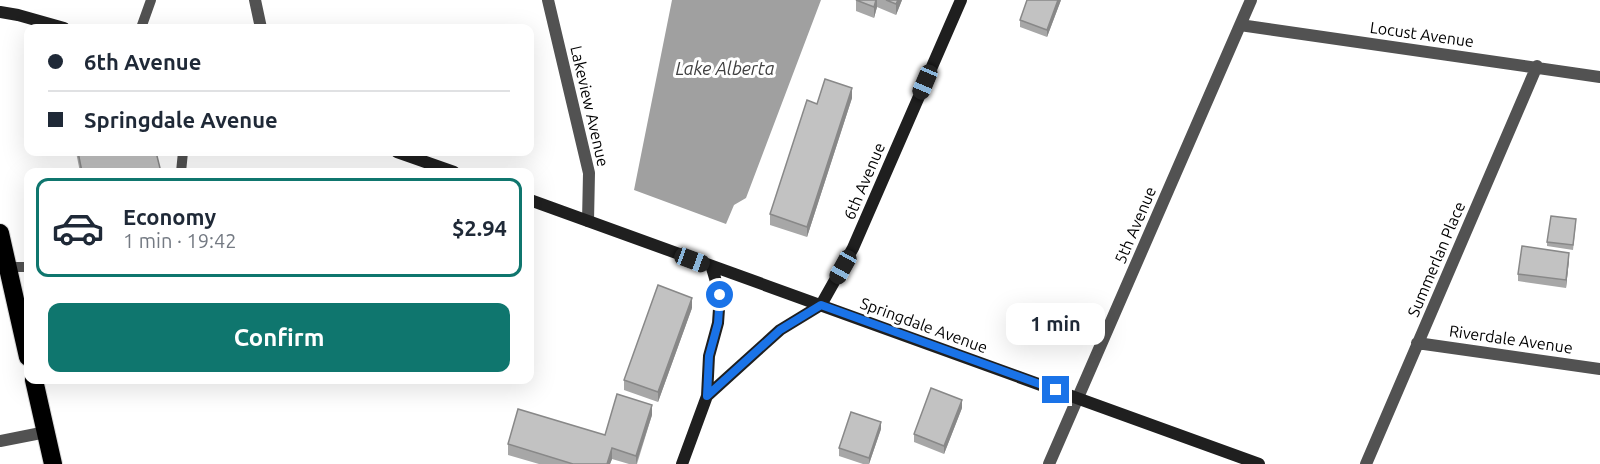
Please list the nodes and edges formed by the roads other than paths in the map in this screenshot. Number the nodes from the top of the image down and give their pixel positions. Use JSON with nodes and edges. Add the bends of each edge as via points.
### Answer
{"nodes":[{"id":1,"x":151,"y":0,"type":"edge"},
{"id":2,"x":255,"y":0,"type":"edge"},
{"id":3,"x":548,"y":0,"type":"edge"},
{"id":4,"x":961,"y":0,"type":"edge"},
{"id":5,"x":1251,"y":0,"type":"edge"},
{"id":6,"x":0,"y":12,"type":"edge"},
{"id":7,"x":50,"y":24,"type":"edge"},
{"id":8,"x":142,"y":24,"type":"edge"},
{"id":9,"x":260,"y":24,"type":"edge"},
{"id":10,"x":1240,"y":25,"type":"junction"},
{"id":11,"x":1537,"y":66,"type":"junction"},
{"id":12,"x":1600,"y":77,"type":"edge"},
{"id":13,"x":408,"y":156,"type":"edge"},
{"id":14,"x":443,"y":168,"type":"edge"},
{"id":15,"x":534,"y":201,"type":"edge"},
{"id":16,"x":588,"y":221,"type":"junction"},
{"id":17,"x":0,"y":232,"type":"edge"},
{"id":18,"x":8,"y":267,"type":"junction"},
{"id":19,"x":24,"y":267,"type":"edge"},
{"id":20,"x":712,"y":267,"type":"junction"},
{"id":21,"x":821,"y":305,"type":"junction"},
{"id":22,"x":24,"y":339,"type":"edge"},
{"id":23,"x":1417,"y":343,"type":"junction"},
{"id":24,"x":1600,"y":369,"type":"edge"},
{"id":25,"x":35,"y":384,"type":"edge"},
{"id":26,"x":707,"y":396,"type":"junction"},
{"id":27,"x":1078,"y":398,"type":"junction"},
{"id":28,"x":46,"y":432,"type":"junction"},
{"id":29,"x":0,"y":441,"type":"edge"},
{"id":30,"x":53,"y":464,"type":"edge"},
{"id":31,"x":682,"y":464,"type":"edge"},
{"id":32,"x":1049,"y":464,"type":"edge"},
{"id":33,"x":1259,"y":464,"type":"edge"},
{"id":34,"x":1366,"y":464,"type":"edge"}],
"edges":[{"from":1,"to":8,"type":"lane"},
{"from":2,"to":9,"type":"street"},
{"from":3,"to":16,"type":"street","name":"Lakeview Avenue","via":[[589,173]]},
{"from":4,"to":21,"type":"street","name":"6th Avenue","via":[[853,248]]},
{"from":5,"to":10,"type":"street","name":"5th Avenue"},
{"from":6,"to":7,"type":"street"},
{"from":10,"to":11,"type":"street","name":"Locust Avenue"},
{"from":10,"to":27,"type":"street","name":"5th Avenue"},
{"from":11,"to":12,"type":"street","name":"Locust Avenue"},
{"from":11,"to":23,"type":"street","name":"Summerlan Place"},
{"from":13,"to":14,"type":"street"},
{"from":15,"to":16,"type":"street","name":"Springdale Avenue"},
{"from":16,"to":20,"type":"street","name":"Springdale Avenue"},
{"from":17,"to":18,"type":"highway"},
{"from":18,"to":19,"type":"lane"},
{"from":18,"to":22,"type":"highway"},
{"from":20,"to":21,"type":"street","name":"Springdale Avenue"},
{"from":20,"to":26,"type":"street","name":"6th Avenue","via":[[720,295],[718,323],[709,356]]},
{"from":21,"to":26,"type":"street","name":"6th Avenue","via":[[780,330]]},
{"from":21,"to":27,"type":"street","name":"Springdale Avenue"},
{"from":23,"to":24,"type":"street","name":"Riverdale Avenue"},
{"from":23,"to":34,"type":"street","name":"Summerlan Place"},
{"from":25,"to":28,"type":"highway"},
{"from":26,"to":31,"type":"street","name":"6th Avenue"},
{"from":27,"to":32,"type":"street","name":"5th Avenue"},
{"from":27,"to":33,"type":"street","name":"Springdale Avenue"},
{"from":28,"to":29,"type":"street"},
{"from":28,"to":30,"type":"highway"}]}
